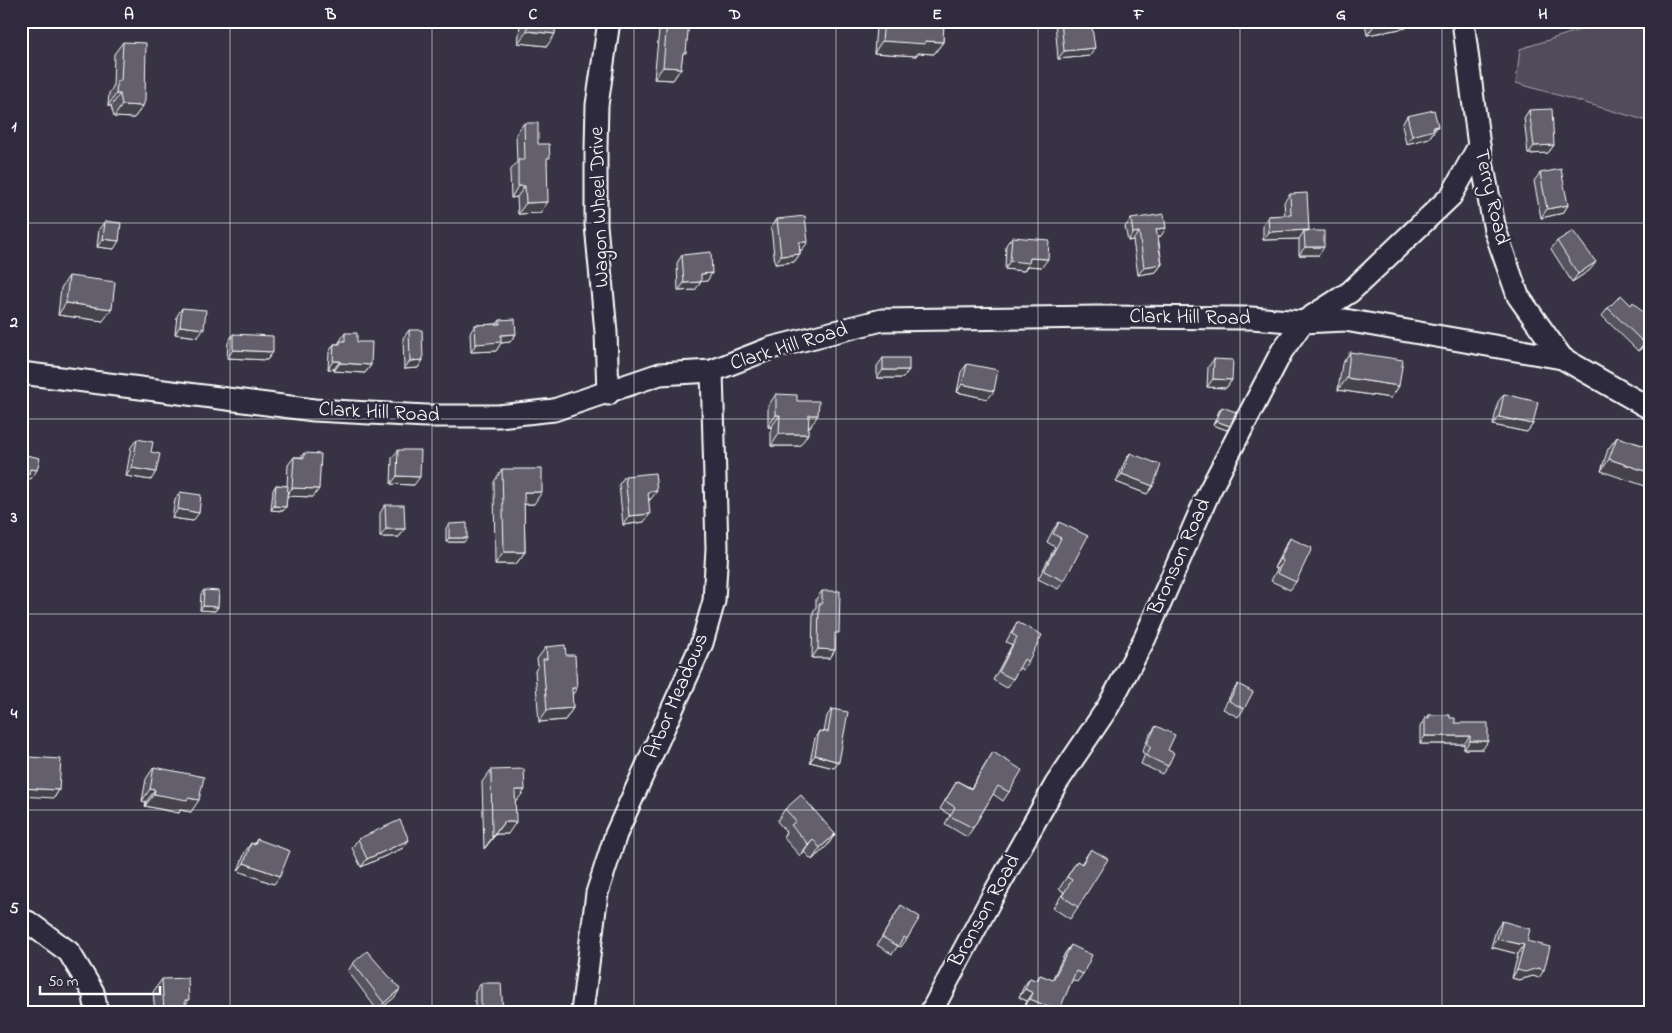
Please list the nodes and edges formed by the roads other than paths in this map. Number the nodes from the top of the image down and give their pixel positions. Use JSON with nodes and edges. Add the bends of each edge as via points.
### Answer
{"nodes":[{"id":1,"x":609,"y":21,"type":"edge"},
{"id":2,"x":1463,"y":21,"type":"edge"},
{"id":3,"x":1479,"y":146,"type":"junction"},
{"id":4,"x":1303,"y":322,"type":"junction"},
{"id":5,"x":1562,"y":358,"type":"junction"},
{"id":6,"x":712,"y":371,"type":"junction"},
{"id":7,"x":21,"y":373,"type":"edge"},
{"id":8,"x":608,"y":394,"type":"junction"},
{"id":9,"x":1651,"y":409,"type":"edge"},
{"id":10,"x":21,"y":920,"type":"edge"},
{"id":11,"x":97,"y":1012,"type":"edge"},
{"id":12,"x":582,"y":1012,"type":"edge"},
{"id":13,"x":931,"y":1012,"type":"edge"}],
"edges":[{"from":1,"to":8,"type":"street","name":"Wagon Wheel Drive","via":[[597,105],[596,148],[596,225]]},
{"from":2,"to":3,"type":"street","name":"Terry Road"},
{"from":3,"to":4,"type":"street","name":"Bronson Road","via":[[1451,196],[1419,228],[1350,292]]},
{"from":3,"to":5,"type":"street","name":"Terry Road","via":[[1495,230],[1518,296]]},
{"from":4,"to":5,"type":"street","name":"Clark Hill Road","via":[[1345,320]]},
{"from":4,"to":6,"type":"street","name":"Clark Hill Road","via":[[1252,318],[1106,317],[882,320],[771,348]]},
{"from":4,"to":13,"type":"street","name":"Bronson Road","via":[[1282,351],[1209,492],[1145,638],[1108,707],[1056,784]]},
{"from":5,"to":9,"type":"street"},
{"from":6,"to":8,"type":"street","name":"Clark Hill Road","via":[[660,374]]},
{"from":6,"to":12,"type":"street","name":"Arbor Meadows","via":[[717,548],[714,601],[702,643],[616,834],[597,893]]},
{"from":7,"to":8,"type":"street","name":"Clark Hill Road","via":[[314,410],[426,416],[498,416],[554,410]]},
{"from":10,"to":11,"type":"street","via":[[69,952],[93,992]]}]}
